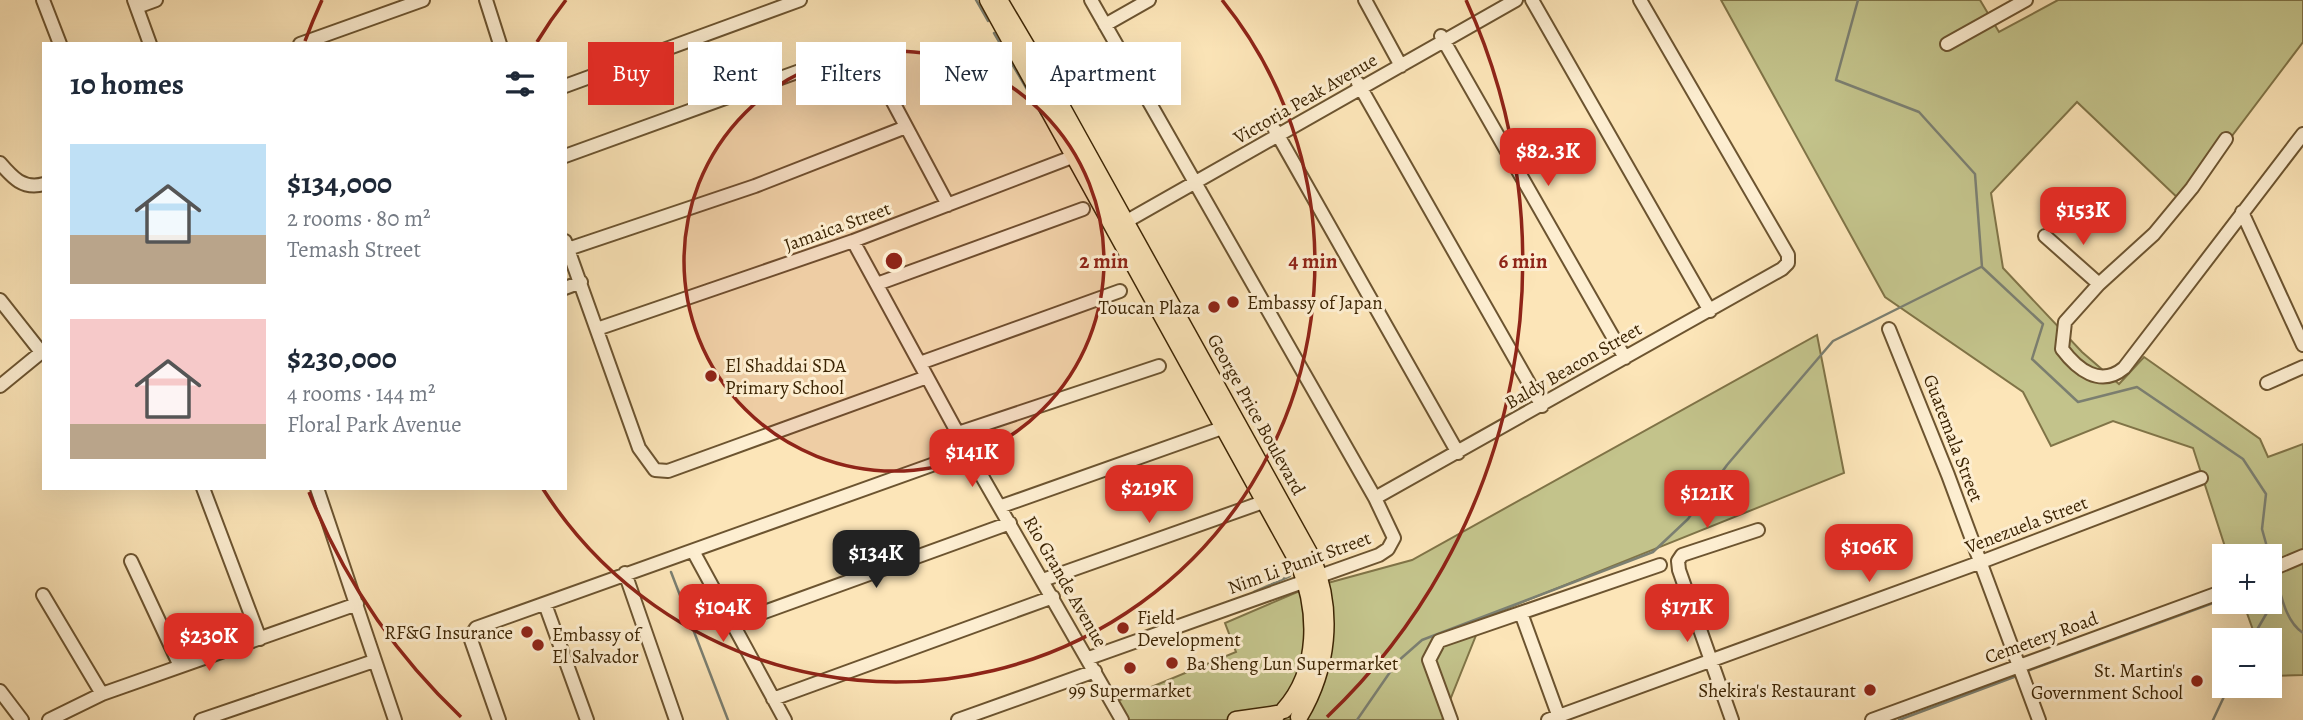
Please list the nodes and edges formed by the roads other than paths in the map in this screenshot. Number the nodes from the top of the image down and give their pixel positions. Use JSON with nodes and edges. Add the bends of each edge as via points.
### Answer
{"nodes":[{"id":1,"x":156,"y":0,"type":"edge"},
{"id":2,"x":422,"y":0,"type":"edge"},
{"id":3,"x":486,"y":0,"type":"edge"},
{"id":4,"x":800,"y":0,"type":"edge"},
{"id":5,"x":988,"y":0,"type":"edge"},
{"id":6,"x":999,"y":0,"type":"edge"},
{"id":7,"x":1091,"y":0,"type":"edge"},
{"id":8,"x":1149,"y":0,"type":"edge"},
{"id":9,"x":1365,"y":0,"type":"edge"},
{"id":10,"x":1500,"y":0,"type":"edge"},
{"id":11,"x":1516,"y":0,"type":"edge"},
{"id":12,"x":1532,"y":0,"type":"edge"},
{"id":13,"x":1640,"y":0,"type":"edge"},
{"id":14,"x":2026,"y":0,"type":"edge"},
{"id":15,"x":49,"y":1,"type":"edge"},
{"id":16,"x":135,"y":4,"type":"edge"},
{"id":17,"x":2004,"y":5,"type":"edge"},
{"id":18,"x":1105,"y":25,"type":"junction"},
{"id":19,"x":1443,"y":39,"type":"junction"},
{"id":20,"x":59,"y":42,"type":"edge"},
{"id":21,"x":149,"y":42,"type":"edge"},
{"id":22,"x":306,"y":42,"type":"edge"},
{"id":23,"x":499,"y":42,"type":"edge"},
{"id":24,"x":1947,"y":44,"type":"dead end"},
{"id":25,"x":1399,"y":62,"type":"junction"},
{"id":26,"x":567,"y":85,"type":"edge"},
{"id":27,"x":1359,"y":86,"type":"junction"},
{"id":28,"x":906,"y":127,"type":"junction"},
{"id":29,"x":1276,"y":132,"type":"junction"},
{"id":30,"x":2303,"y":134,"type":"edge"},
{"id":31,"x":2226,"y":139,"type":"dead end"},
{"id":32,"x":1080,"y":153,"type":"junction"},
{"id":33,"x":567,"y":155,"type":"edge"},
{"id":34,"x":0,"y":163,"type":"edge"},
{"id":35,"x":1193,"y":179,"type":"junction"},
{"id":36,"x":42,"y":184,"type":"edge"},
{"id":37,"x":948,"y":205,"type":"junction"},
{"id":38,"x":1083,"y":209,"type":"dead end"},
{"id":39,"x":2242,"y":212,"type":"junction"},
{"id":40,"x":1118,"y":222,"type":"junction"},
{"id":41,"x":2045,"y":236,"type":"dead end"},
{"id":42,"x":853,"y":242,"type":"junction"},
{"id":43,"x":567,"y":245,"type":"edge"},
{"id":44,"x":581,"y":282,"type":"junction"},
{"id":45,"x":877,"y":284,"type":"junction"},
{"id":46,"x":2099,"y":284,"type":"junction"},
{"id":47,"x":567,"y":287,"type":"edge"},
{"id":48,"x":1120,"y":291,"type":"dead end"},
{"id":49,"x":0,"y":300,"type":"edge"},
{"id":50,"x":1710,"y":311,"type":"junction"},
{"id":51,"x":597,"y":329,"type":"junction"},
{"id":52,"x":1889,"y":329,"type":"dead end"},
{"id":53,"x":2303,"y":345,"type":"edge"},
{"id":54,"x":42,"y":351,"type":"edge"},
{"id":55,"x":1625,"y":358,"type":"junction"},
{"id":56,"x":920,"y":363,"type":"junction"},
{"id":57,"x":1159,"y":366,"type":"dead end"},
{"id":58,"x":1200,"y":368,"type":"junction"},
{"id":59,"x":2303,"y":368,"type":"edge"},
{"id":60,"x":927,"y":377,"type":"junction"},
{"id":61,"x":2267,"y":383,"type":"dead end"},
{"id":62,"x":0,"y":386,"type":"edge"},
{"id":63,"x":1542,"y":406,"type":"junction"},
{"id":64,"x":1222,"y":428,"type":"dead end"},
{"id":65,"x":958,"y":433,"type":"junction"},
{"id":66,"x":968,"y":453,"type":"junction"},
{"id":67,"x":1458,"y":453,"type":"junction"},
{"id":68,"x":2201,"y":478,"type":"dead end"},
{"id":69,"x":204,"y":490,"type":"edge"},
{"id":70,"x":318,"y":490,"type":"edge"},
{"id":71,"x":1375,"y":498,"type":"junction"},
{"id":72,"x":1265,"y":500,"type":"junction"},
{"id":73,"x":1002,"y":506,"type":"junction"},
{"id":74,"x":1010,"y":523,"type":"junction"},
{"id":75,"x":1758,"y":530,"type":"dead end"},
{"id":76,"x":692,"y":551,"type":"junction"},
{"id":77,"x":2303,"y":556,"type":"edge"},
{"id":78,"x":131,"y":561,"type":"dead end"},
{"id":79,"x":1981,"y":562,"type":"junction"},
{"id":80,"x":1660,"y":565,"type":"dead end"},
{"id":81,"x":2282,"y":565,"type":"edge"},
{"id":82,"x":625,"y":573,"type":"junction"},
{"id":83,"x":1313,"y":578,"type":"junction"},
{"id":84,"x":1043,"y":580,"type":"junction"},
{"id":85,"x":43,"y":595,"type":"dead end"},
{"id":86,"x":2212,"y":595,"type":"edge"},
{"id":87,"x":1053,"y":597,"type":"junction"},
{"id":88,"x":357,"y":604,"type":"junction"},
{"id":89,"x":545,"y":604,"type":"junction"},
{"id":90,"x":1521,"y":613,"type":"junction"},
{"id":91,"x":731,"y":624,"type":"junction"},
{"id":92,"x":260,"y":639,"type":"junction"},
{"id":93,"x":1710,"y":660,"type":"junction"},
{"id":94,"x":374,"y":661,"type":"junction"},
{"id":95,"x":1092,"y":664,"type":"junction"},
{"id":96,"x":180,"y":666,"type":"junction"},
{"id":97,"x":2018,"y":666,"type":"junction"},
{"id":98,"x":0,"y":691,"type":"edge"},
{"id":99,"x":102,"y":694,"type":"junction"},
{"id":100,"x":773,"y":699,"type":"junction"},
{"id":101,"x":1286,"y":716,"type":"edge"},
{"id":102,"x":1556,"y":718,"type":"edge"},
{"id":103,"x":22,"y":720,"type":"edge"},
{"id":104,"x":49,"y":720,"type":"edge"},
{"id":105,"x":201,"y":720,"type":"edge"},
{"id":106,"x":395,"y":720,"type":"edge"},
{"id":107,"x":499,"y":720,"type":"edge"},
{"id":108,"x":587,"y":720,"type":"edge"},
{"id":109,"x":676,"y":720,"type":"edge"},
{"id":110,"x":785,"y":720,"type":"edge"},
{"id":111,"x":958,"y":720,"type":"edge"},
{"id":112,"x":1122,"y":720,"type":"edge"},
{"id":113,"x":1236,"y":720,"type":"edge"},
{"id":114,"x":1451,"y":720,"type":"edge"},
{"id":115,"x":1732,"y":720,"type":"edge"},
{"id":116,"x":1872,"y":720,"type":"edge"},
{"id":117,"x":2039,"y":720,"type":"edge"}],
"edges":[{"from":1,"to":16,"type":"street"},
{"from":2,"to":22,"type":"street"},
{"from":3,"to":23,"type":"street"},
{"from":4,"to":26,"type":"street"},
{"from":5,"to":32,"type":"main road","name":"George Price Boulevard"},
{"from":6,"to":32,"type":"main road","name":"George Price Boulevard"},
{"from":7,"to":18,"type":"street"},
{"from":8,"to":18,"type":"street"},
{"from":9,"to":25,"type":"street"},
{"from":10,"to":19,"type":"street"},
{"from":11,"to":19,"type":"street","name":"Victoria Peak Avenue"},
{"from":12,"to":50,"type":"street"},
{"from":13,"to":50,"type":"street","name":"Baldy Beacon Street","via":[[1788,256],[1788,263]]},
{"from":14,"to":17,"type":"street"},
{"from":15,"to":20,"type":"street"},
{"from":16,"to":21,"type":"street"},
{"from":17,"to":24,"type":"street"},
{"from":18,"to":35,"type":"street"},
{"from":19,"to":25,"type":"street","name":"Victoria Peak Avenue"},
{"from":19,"to":55,"type":"street"},
{"from":25,"to":27,"type":"street","name":"Victoria Peak Avenue"},
{"from":27,"to":29,"type":"street","name":"Victoria Peak Avenue"},
{"from":27,"to":63,"type":"street"},
{"from":28,"to":33,"type":"street","via":[[869,57],[855,51]]},
{"from":28,"to":37,"type":"street"},
{"from":28,"to":43,"type":"street","via":[[755,186]]},
{"from":29,"to":35,"type":"street","name":"Victoria Peak Avenue"},
{"from":29,"to":67,"type":"street"},
{"from":30,"to":39,"type":"street"},
{"from":31,"to":46,"type":"street","via":[[2159,229]]},
{"from":32,"to":37,"type":"street","name":"Jamaica Street"},
{"from":32,"to":40,"type":"main road","name":"George Price Boulevard"},
{"from":34,"to":36,"type":"street","via":[[25,186]]},
{"from":35,"to":40,"type":"street","name":"Victoria Peak Avenue"},
{"from":35,"to":71,"type":"street"},
{"from":37,"to":42,"type":"street","name":"Jamaica Street"},
{"from":38,"to":45,"type":"street"},
{"from":39,"to":46,"type":"street","via":[[2124,368],[2116,375],[2094,377],[2081,370],[2060,342],[2065,322]]},
{"from":39,"to":53,"type":"street"},
{"from":40,"to":58,"type":"main road","name":"George Price Boulevard"},
{"from":41,"to":46,"type":"street"},
{"from":42,"to":45,"type":"street","name":"Rio Grande Avenue"},
{"from":42,"to":51,"type":"street","name":"Jamaica Street"},
{"from":43,"to":44,"type":"street"},
{"from":44,"to":47,"type":"street"},
{"from":44,"to":51,"type":"street"},
{"from":45,"to":56,"type":"street","name":"Rio Grande Avenue"},
{"from":48,"to":56,"type":"street"},
{"from":49,"to":54,"type":"street"},
{"from":50,"to":55,"type":"street","name":"Baldy Beacon Street"},
{"from":51,"to":60,"type":"street","via":[[639,448],[655,470],[668,471]]},
{"from":52,"to":79,"type":"street","name":"Guatemala Street"},
{"from":54,"to":62,"type":"street"},
{"from":55,"to":63,"type":"street","name":"Baldy Beacon Street"},
{"from":56,"to":60,"type":"street","name":"Rio Grande Avenue"},
{"from":57,"to":65,"type":"street"},
{"from":58,"to":72,"type":"main road","name":"George Price Boulevard"},
{"from":58,"to":83,"type":"main road","name":"George Price Boulevard"},
{"from":59,"to":61,"type":"street"},
{"from":60,"to":65,"type":"street","name":"Rio Grande Avenue"},
{"from":63,"to":67,"type":"street","name":"Baldy Beacon Street"},
{"from":64,"to":73,"type":"street"},
{"from":65,"to":66,"type":"street","name":"Rio Grande Avenue"},
{"from":66,"to":73,"type":"street","name":"Rio Grande Avenue"},
{"from":66,"to":76,"type":"street"},
{"from":67,"to":71,"type":"street","name":"Baldy Beacon Street"},
{"from":68,"to":79,"type":"street","name":"Venezuela Street"},
{"from":69,"to":92,"type":"street"},
{"from":70,"to":88,"type":"street"},
{"from":71,"to":83,"type":"street","name":"Nim Li Punit Street","via":[[1393,530],[1388,549]]},
{"from":72,"to":83,"type":"main road","name":"George Price Boulevard"},
{"from":72,"to":84,"type":"street"},
{"from":73,"to":74,"type":"street","name":"Rio Grande Avenue"},
{"from":74,"to":84,"type":"street","name":"Rio Grande Avenue"},
{"from":74,"to":91,"type":"street"},
{"from":75,"to":93,"type":"street","via":[[1682,555],[1678,561]]},
{"from":76,"to":82,"type":"street"},
{"from":76,"to":91,"type":"street"},
{"from":77,"to":81,"type":"street"},
{"from":78,"to":96,"type":"street"},
{"from":79,"to":93,"type":"street","name":"Venezuela Street"},
{"from":79,"to":97,"type":"street","name":"Guatemala Street"},
{"from":80,"to":90,"type":"street"},
{"from":82,"to":89,"type":"street"},
{"from":82,"to":109,"type":"street"},
{"from":83,"to":95,"type":"street","name":"Nim Li Punit Street"},
{"from":83,"to":101,"type":"main road","name":"George Price Boulevard","via":[[1317,648],[1313,688]]},
{"from":84,"to":87,"type":"street","name":"Rio Grande Avenue"},
{"from":85,"to":99,"type":"street"},
{"from":86,"to":97,"type":"street","name":"Cemetery Road"},
{"from":87,"to":95,"type":"street","name":"Rio Grande Avenue"},
{"from":87,"to":100,"type":"street"},
{"from":88,"to":92,"type":"street"},
{"from":88,"to":94,"type":"street"},
{"from":89,"to":107,"type":"street","via":[[476,628],[470,638]]},
{"from":89,"to":108,"type":"street"},
{"from":90,"to":102,"type":"street"},
{"from":90,"to":114,"type":"street","via":[[1445,638],[1433,647],[1429,660]]},
{"from":91,"to":100,"type":"street"},
{"from":92,"to":96,"type":"street"},
{"from":93,"to":102,"type":"street","name":"Venezuela Street"},
{"from":93,"to":115,"type":"street"},
{"from":94,"to":105,"type":"street"},
{"from":94,"to":106,"type":"street"},
{"from":95,"to":111,"type":"street","name":"Nim Li Punit Street"},
{"from":95,"to":112,"type":"street","name":"Rio Grande Avenue"},
{"from":96,"to":99,"type":"street"},
{"from":97,"to":116,"type":"street","name":"Cemetery Road"},
{"from":97,"to":117,"type":"street","name":"Guatemala Street"},
{"from":98,"to":103,"type":"street"},
{"from":99,"to":104,"type":"street"},
{"from":100,"to":110,"type":"street"},
{"from":101,"to":113,"type":"main road"}]}
